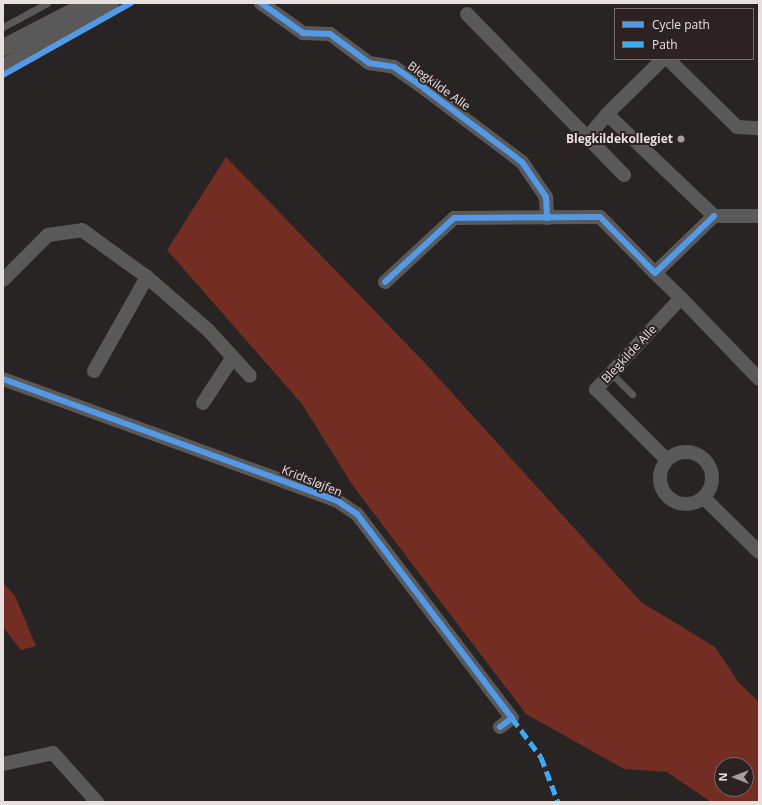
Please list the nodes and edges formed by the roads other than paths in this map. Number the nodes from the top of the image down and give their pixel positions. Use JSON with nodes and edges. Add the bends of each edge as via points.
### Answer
{"nodes":[{"id":1,"x":47,"y":3,"type":"edge"},
{"id":2,"x":88,"y":3,"type":"edge"},
{"id":3,"x":110,"y":3,"type":"edge"},
{"id":4,"x":261,"y":3,"type":"edge"},
{"id":5,"x":467,"y":14,"type":"dead end"},
{"id":6,"x":3,"y":27,"type":"edge"},
{"id":7,"x":3,"y":47,"type":"edge"},
{"id":8,"x":662,"y":60,"type":"edge"},
{"id":9,"x":669,"y":60,"type":"edge"},
{"id":10,"x":3,"y":67,"type":"edge"},
{"id":11,"x":607,"y":114,"type":"junction"},
{"id":12,"x":759,"y":128,"type":"edge"},
{"id":13,"x":588,"y":138,"type":"junction"},
{"id":14,"x":624,"y":175,"type":"dead end"},
{"id":15,"x":714,"y":216,"type":"junction"},
{"id":16,"x":759,"y":216,"type":"edge"},
{"id":17,"x":547,"y":218,"type":"junction"},
{"id":18,"x":655,"y":273,"type":"junction"},
{"id":19,"x":147,"y":277,"type":"junction"},
{"id":20,"x":3,"y":280,"type":"edge"},
{"id":21,"x":385,"y":282,"type":"dead end"},
{"id":22,"x":681,"y":298,"type":"junction"},
{"id":23,"x":233,"y":358,"type":"junction"},
{"id":24,"x":94,"y":371,"type":"dead end"},
{"id":25,"x":611,"y":373,"type":"junction"},
{"id":26,"x":250,"y":376,"type":"dead end"},
{"id":27,"x":3,"y":379,"type":"edge"},
{"id":28,"x":759,"y":379,"type":"edge"},
{"id":29,"x":632,"y":394,"type":"dead end"},
{"id":30,"x":203,"y":403,"type":"dead end"},
{"id":31,"x":667,"y":460,"type":"junction"},
{"id":32,"x":704,"y":498,"type":"junction"},
{"id":33,"x":759,"y":552,"type":"edge"},
{"id":34,"x":500,"y":727,"type":"dead end"},
{"id":35,"x":3,"y":764,"type":"edge"},
{"id":36,"x":97,"y":802,"type":"edge"}],
"edges":[{"from":1,"to":6,"type":"lane"},
{"from":2,"to":7,"type":"street"},
{"from":3,"to":10,"type":"street"},
{"from":4,"to":17,"type":"street","name":"Blegkilde Alle","via":[[303,33],[330,34],[369,63],[394,67],[432,94],[522,162],[546,196]]},
{"from":5,"to":13,"type":"street"},
{"from":8,"to":11,"type":"street"},
{"from":9,"to":12,"type":"street","via":[[737,127]]},
{"from":11,"to":13,"type":"street"},
{"from":11,"to":15,"type":"street"},
{"from":13,"to":14,"type":"street"},
{"from":15,"to":16,"type":"street"},
{"from":15,"to":18,"type":"street"},
{"from":17,"to":18,"type":"street","via":[[600,217]]},
{"from":17,"to":21,"type":"street","via":[[454,218]]},
{"from":18,"to":22,"type":"street"},
{"from":19,"to":20,"type":"street","via":[[82,230],[48,235]]},
{"from":19,"to":23,"type":"street","via":[[208,330]]},
{"from":19,"to":24,"type":"street"},
{"from":22,"to":25,"type":"street","name":"Blegkilde Alle"},
{"from":22,"to":28,"type":"street"},
{"from":23,"to":26,"type":"street"},
{"from":23,"to":30,"type":"street"},
{"from":25,"to":29,"type":"lane"},
{"from":25,"to":31,"type":"street","name":"Blegkilde Alle","via":[[596,389]]},
{"from":27,"to":34,"type":"street","name":"Kridtsløjfen","via":[[336,500],[357,514],[512,718]]},
{"from":31,"to":32,"type":"street","via":[[659,476],[668,497],[688,505]]},
{"from":31,"to":32,"type":"street","via":[[690,452],[705,460],[712,483]]},
{"from":32,"to":33,"type":"street"},
{"from":35,"to":36,"type":"street","via":[[53,753]]}]}
